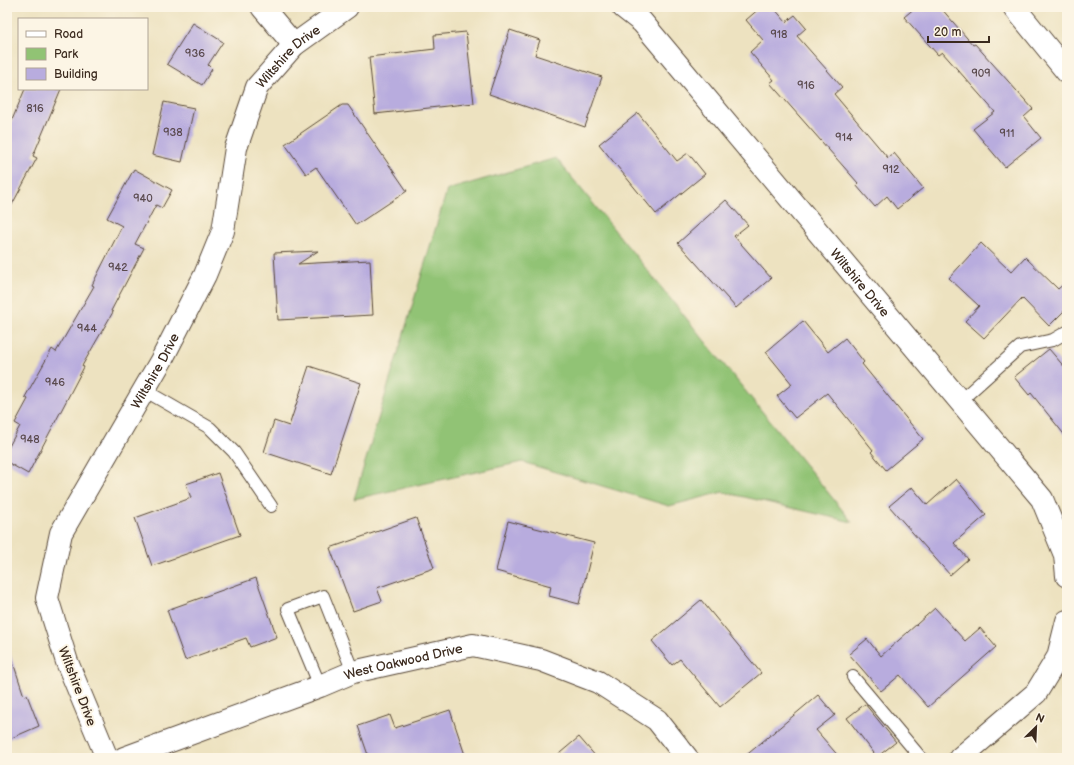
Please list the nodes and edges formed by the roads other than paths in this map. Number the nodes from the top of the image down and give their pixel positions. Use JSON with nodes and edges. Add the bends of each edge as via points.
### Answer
{"nodes":[{"id":1,"x":262,"y":7,"type":"edge"},
{"id":2,"x":347,"y":7,"type":"edge"},
{"id":3,"x":623,"y":7,"type":"edge"},
{"id":4,"x":1014,"y":7,"type":"edge"},
{"id":5,"x":294,"y":45,"type":"junction"},
{"id":6,"x":1067,"y":72,"type":"edge"},
{"id":7,"x":1067,"y":332,"type":"edge"},
{"id":8,"x":144,"y":390,"type":"junction"},
{"id":9,"x":960,"y":402,"type":"junction"},
{"id":10,"x":271,"y":506,"type":"dead end"},
{"id":11,"x":1067,"y":576,"type":"edge"},
{"id":12,"x":1067,"y":621,"type":"edge"},
{"id":13,"x":353,"y":672,"type":"junction"},
{"id":14,"x":854,"y":677,"type":"dead end"},
{"id":15,"x":320,"y":686,"type":"junction"},
{"id":16,"x":107,"y":758,"type":"edge"},
{"id":17,"x":124,"y":758,"type":"edge"},
{"id":18,"x":687,"y":758,"type":"edge"},
{"id":19,"x":921,"y":758,"type":"edge"},
{"id":20,"x":960,"y":758,"type":"edge"}],
"edges":[{"from":1,"to":5,"type":"street"},
{"from":2,"to":5,"type":"street","name":"Wiltshire Drive"},
{"from":3,"to":9,"type":"street","name":"Wiltshire Drive","via":[[642,22]]},
{"from":4,"to":6,"type":"street"},
{"from":5,"to":8,"type":"street","name":"Wiltshire Drive","via":[[257,87],[236,148],[223,231],[205,275]]},
{"from":7,"to":9,"type":"lane","via":[[1053,340],[1020,347]]},
{"from":8,"to":10,"type":"lane","via":[[210,428],[234,452]]},
{"from":8,"to":16,"type":"street","name":"Wiltshire Drive","via":[[61,533],[47,598],[67,662]]},
{"from":9,"to":11,"type":"street","name":"Wiltshire Drive","via":[[1042,499],[1065,555]]},
{"from":12,"to":20,"type":"street","via":[[1058,657],[1036,693]]},
{"from":13,"to":15,"type":"street","name":"West Oakwood Drive"},
{"from":13,"to":15,"type":"lane","via":[[323,596],[288,609]]},
{"from":13,"to":18,"type":"street","name":"West Oakwood Drive","via":[[473,645],[541,660],[598,682],[657,720]]},
{"from":14,"to":19,"type":"lane"},
{"from":15,"to":17,"type":"street","name":"West Oakwood Drive"}]}
